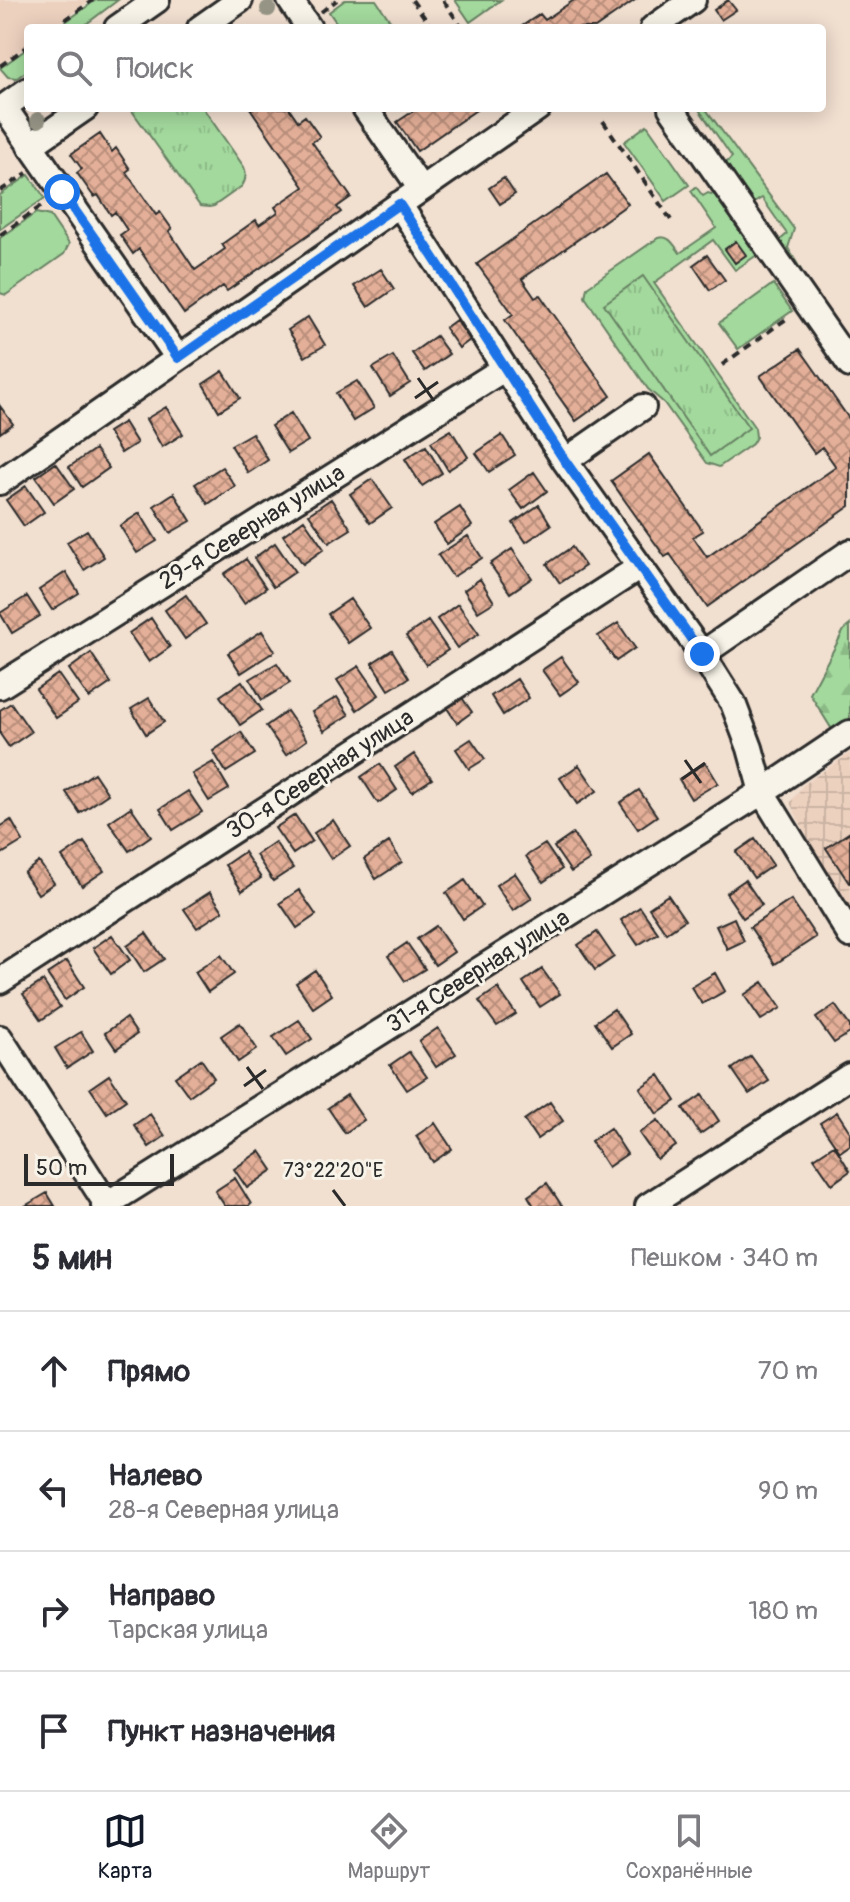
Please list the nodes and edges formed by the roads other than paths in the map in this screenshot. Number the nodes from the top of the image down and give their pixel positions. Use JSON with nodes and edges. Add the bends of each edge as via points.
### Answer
{"nodes":[{"id":1,"x":157,"y":0,"type":"edge"},
{"id":2,"x":240,"y":0,"type":"edge"},
{"id":3,"x":290,"y":0,"type":"edge"},
{"id":4,"x":693,"y":0,"type":"edge"},
{"id":5,"x":315,"y":20,"type":"edge"},
{"id":6,"x":123,"y":24,"type":"edge"},
{"id":7,"x":206,"y":24,"type":"edge"},
{"id":8,"x":659,"y":24,"type":"edge"},
{"id":9,"x":24,"y":93,"type":"edge"},
{"id":10,"x":81,"y":112,"type":"edge"},
{"id":11,"x":368,"y":112,"type":"edge"},
{"id":12,"x":532,"y":112,"type":"edge"},
{"id":13,"x":674,"y":112,"type":"edge"},
{"id":14,"x":36,"y":154,"type":"junction"},
{"id":15,"x":421,"y":189,"type":"junction"},
{"id":16,"x":399,"y":204,"type":"junction"},
{"id":17,"x":178,"y":358,"type":"junction"},
{"id":18,"x":850,"y":365,"type":"edge"},
{"id":19,"x":505,"y":368,"type":"junction"},
{"id":20,"x":643,"y":407,"type":"dead end"},
{"id":21,"x":565,"y":461,"type":"junction"},
{"id":22,"x":0,"y":482,"type":"edge"},
{"id":23,"x":850,"y":552,"type":"edge"},
{"id":24,"x":640,"y":567,"type":"junction"},
{"id":25,"x":702,"y":654,"type":"junction"},
{"id":26,"x":0,"y":686,"type":"edge"},
{"id":27,"x":850,"y":733,"type":"edge"},
{"id":28,"x":762,"y":792,"type":"junction"},
{"id":29,"x":850,"y":935,"type":"edge"},
{"id":30,"x":0,"y":981,"type":"edge"},
{"id":31,"x":0,"y":1038,"type":"edge"},
{"id":32,"x":850,"y":1076,"type":"edge"},
{"id":33,"x":107,"y":1205,"type":"edge"},
{"id":34,"x":648,"y":1206,"type":"edge"}],
"edges":[{"from":1,"to":6,"type":"street"},
{"from":2,"to":7,"type":"street"},
{"from":3,"to":5,"type":"street"},
{"from":4,"to":8,"type":"street"},
{"from":9,"to":14,"type":"street","via":[[4,107]]},
{"from":10,"to":14,"type":"street"},
{"from":11,"to":15,"type":"street"},
{"from":12,"to":15,"type":"street"},
{"from":13,"to":18,"type":"street"},
{"from":14,"to":17,"type":"street"},
{"from":15,"to":16,"type":"street"},
{"from":16,"to":17,"type":"street"},
{"from":16,"to":19,"type":"street"},
{"from":17,"to":22,"type":"street"},
{"from":19,"to":21,"type":"street"},
{"from":19,"to":26,"type":"street","name":"29-я Северная улица"},
{"from":20,"to":21,"type":"street"},
{"from":21,"to":24,"type":"street"},
{"from":23,"to":25,"type":"street"},
{"from":24,"to":25,"type":"street"},
{"from":24,"to":30,"type":"street","name":"30-я Северная улица"},
{"from":25,"to":28,"type":"street","via":[[733,703]]},
{"from":27,"to":28,"type":"street","name":"31-я Северная улица"},
{"from":28,"to":29,"type":"street"},
{"from":28,"to":33,"type":"street","name":"31-я Северная улица"},
{"from":31,"to":33,"type":"street"},
{"from":32,"to":34,"type":"street"}]}
